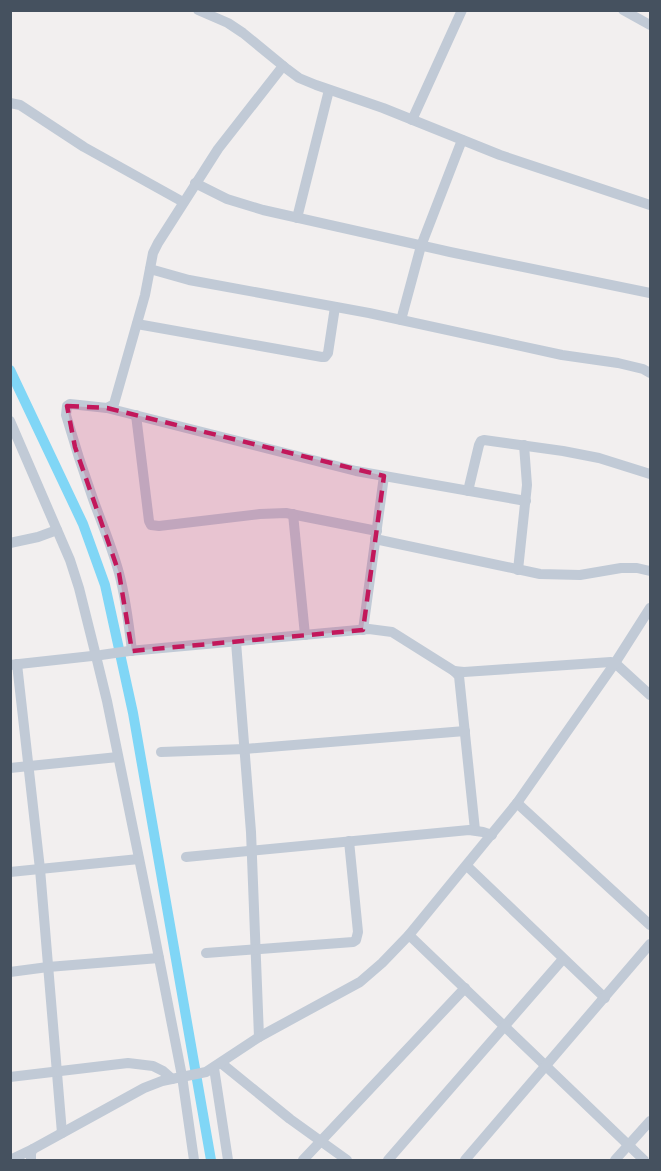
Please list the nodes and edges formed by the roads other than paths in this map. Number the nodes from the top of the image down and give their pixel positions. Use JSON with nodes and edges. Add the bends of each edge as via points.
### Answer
{"nodes":[{"id":1,"x":198,"y":10,"type":"edge"},
{"id":2,"x":462,"y":10,"type":"edge"},
{"id":3,"x":623,"y":10,"type":"edge"},
{"id":4,"x":651,"y":25,"type":"edge"},
{"id":5,"x":283,"y":66,"type":"junction"},
{"id":6,"x":329,"y":90,"type":"junction"},
{"id":7,"x":10,"y":103,"type":"edge"},
{"id":8,"x":412,"y":120,"type":"junction"},
{"id":9,"x":462,"y":140,"type":"junction"},
{"id":10,"x":195,"y":183,"type":"junction"},
{"id":11,"x":183,"y":202,"type":"junction"},
{"id":12,"x":651,"y":205,"type":"edge"},
{"id":13,"x":297,"y":218,"type":"junction"},
{"id":14,"x":421,"y":246,"type":"junction"},
{"id":15,"x":150,"y":269,"type":"junction"},
{"id":16,"x":651,"y":293,"type":"edge"},
{"id":17,"x":335,"y":307,"type":"junction"},
{"id":18,"x":401,"y":320,"type":"junction"},
{"id":19,"x":137,"y":324,"type":"junction"},
{"id":20,"x":651,"y":373,"type":"edge"},
{"id":21,"x":107,"y":408,"type":"junction"},
{"id":22,"x":136,"y":416,"type":"junction"},
{"id":23,"x":12,"y":427,"type":"edge"},
{"id":24,"x":524,"y":445,"type":"junction"},
{"id":25,"x":650,"y":473,"type":"edge"},
{"id":26,"x":384,"y":476,"type":"junction"},
{"id":27,"x":468,"y":491,"type":"junction"},
{"id":28,"x":526,"y":501,"type":"junction"},
{"id":29,"x":293,"y":514,"type":"junction"},
{"id":30,"x":57,"y":530,"type":"junction"},
{"id":31,"x":376,"y":535,"type":"junction"},
{"id":32,"x":10,"y":543,"type":"edge"},
{"id":33,"x":518,"y":570,"type":"junction"},
{"id":34,"x":651,"y":571,"type":"edge"},
{"id":35,"x":651,"y":608,"type":"edge"},
{"id":36,"x":363,"y":630,"type":"junction"},
{"id":37,"x":305,"y":635,"type":"junction"},
{"id":38,"x":236,"y":642,"type":"junction"},
{"id":39,"x":130,"y":651,"type":"junction"},
{"id":40,"x":98,"y":656,"type":"junction"},
{"id":41,"x":615,"y":663,"type":"junction"},
{"id":42,"x":14,"y":664,"type":"edge"},
{"id":43,"x":454,"y":671,"type":"junction"},
{"id":44,"x":651,"y":695,"type":"edge"},
{"id":45,"x":465,"y":731,"type":"junction"},
{"id":46,"x":245,"y":749,"type":"junction"},
{"id":47,"x":161,"y":752,"type":"dead end"},
{"id":48,"x":118,"y":757,"type":"junction"},
{"id":49,"x":29,"y":766,"type":"junction"},
{"id":50,"x":10,"y":768,"type":"edge"},
{"id":51,"x":517,"y":803,"type":"junction"},
{"id":52,"x":474,"y":830,"type":"junction"},
{"id":53,"x":492,"y":836,"type":"junction"},
{"id":54,"x":349,"y":841,"type":"junction"},
{"id":55,"x":252,"y":850,"type":"junction"},
{"id":56,"x":186,"y":857,"type":"dead end"},
{"id":57,"x":139,"y":859,"type":"junction"},
{"id":58,"x":466,"y":866,"type":"junction"},
{"id":59,"x":40,"y":869,"type":"junction"},
{"id":60,"x":10,"y":872,"type":"edge"},
{"id":61,"x":651,"y":925,"type":"edge"},
{"id":62,"x":409,"y":934,"type":"junction"},
{"id":63,"x":651,"y":944,"type":"edge"},
{"id":64,"x":256,"y":949,"type":"junction"},
{"id":65,"x":206,"y":953,"type":"dead end"},
{"id":66,"x":159,"y":958,"type":"junction"},
{"id":67,"x":563,"y":959,"type":"junction"},
{"id":68,"x":48,"y":967,"type":"junction"},
{"id":69,"x":10,"y":972,"type":"edge"},
{"id":70,"x":465,"y":988,"type":"junction"},
{"id":71,"x":605,"y":998,"type":"junction"},
{"id":72,"x":505,"y":1026,"type":"junction"},
{"id":73,"x":259,"y":1037,"type":"junction"},
{"id":74,"x":213,"y":1067,"type":"junction"},
{"id":75,"x":547,"y":1067,"type":"junction"},
{"id":76,"x":57,"y":1072,"type":"junction"},
{"id":77,"x":10,"y":1077,"type":"edge"},
{"id":78,"x":181,"y":1077,"type":"junction"},
{"id":79,"x":651,"y":1120,"type":"edge"},
{"id":80,"x":62,"y":1133,"type":"junction"},
{"id":81,"x":321,"y":1142,"type":"junction"},
{"id":82,"x":629,"y":1145,"type":"junction"},
{"id":83,"x":33,"y":1149,"type":"junction"},
{"id":84,"x":10,"y":1161,"type":"edge"},
{"id":85,"x":31,"y":1161,"type":"edge"},
{"id":86,"x":194,"y":1161,"type":"edge"},
{"id":87,"x":228,"y":1161,"type":"edge"},
{"id":88,"x":303,"y":1161,"type":"edge"},
{"id":89,"x":347,"y":1161,"type":"edge"},
{"id":90,"x":387,"y":1161,"type":"edge"},
{"id":91,"x":465,"y":1161,"type":"edge"},
{"id":92,"x":615,"y":1161,"type":"edge"},
{"id":93,"x":644,"y":1161,"type":"edge"}],
"edges":[{"from":1,"to":5,"type":"street","via":[[228,23]]},
{"from":2,"to":8,"type":"street"},
{"from":3,"to":4,"type":"street"},
{"from":5,"to":6,"type":"street","via":[[299,78]]},
{"from":5,"to":10,"type":"street"},
{"from":6,"to":8,"type":"street"},
{"from":6,"to":13,"type":"street"},
{"from":7,"to":11,"type":"street","via":[[20,105],[84,147]]},
{"from":8,"to":9,"type":"street"},
{"from":9,"to":12,"type":"street"},
{"from":9,"to":14,"type":"street"},
{"from":10,"to":11,"type":"street"},
{"from":10,"to":13,"type":"street","via":[[227,199]]},
{"from":11,"to":15,"type":"street","via":[[153,253]]},
{"from":13,"to":14,"type":"street"},
{"from":14,"to":16,"type":"street"},
{"from":14,"to":18,"type":"street"},
{"from":15,"to":17,"type":"street"},
{"from":15,"to":19,"type":"street"},
{"from":17,"to":18,"type":"street"},
{"from":17,"to":19,"type":"street","via":[[325,357]]},
{"from":18,"to":20,"type":"street","via":[[562,355],[631,365]]},
{"from":19,"to":21,"type":"street","via":[[116,401]]},
{"from":21,"to":22,"type":"street"},
{"from":21,"to":39,"type":"street","via":[[70,404],[66,415],[112,547],[125,597]]},
{"from":22,"to":26,"type":"street"},
{"from":22,"to":29,"type":"street","via":[[151,525]]},
{"from":23,"to":30,"type":"street"},
{"from":24,"to":25,"type":"street","via":[[599,458]]},
{"from":24,"to":27,"type":"street","via":[[481,441]]},
{"from":24,"to":28,"type":"street"},
{"from":26,"to":27,"type":"street"},
{"from":26,"to":31,"type":"street"},
{"from":27,"to":28,"type":"street"},
{"from":28,"to":33,"type":"street"},
{"from":29,"to":31,"type":"street"},
{"from":29,"to":37,"type":"street"},
{"from":30,"to":32,"type":"street"},
{"from":30,"to":40,"type":"street","via":[[70,560]]},
{"from":31,"to":33,"type":"street"},
{"from":31,"to":36,"type":"street"},
{"from":33,"to":34,"type":"street","via":[[568,576],[621,568]]},
{"from":35,"to":41,"type":"street"},
{"from":36,"to":37,"type":"street"},
{"from":36,"to":43,"type":"street","via":[[392,632]]},
{"from":37,"to":38,"type":"street"},
{"from":38,"to":39,"type":"street"},
{"from":38,"to":46,"type":"street"},
{"from":39,"to":40,"type":"street"},
{"from":40,"to":42,"type":"street"},
{"from":40,"to":48,"type":"street"},
{"from":41,"to":43,"type":"street"},
{"from":41,"to":44,"type":"street"},
{"from":41,"to":51,"type":"street"},
{"from":42,"to":49,"type":"street"},
{"from":43,"to":45,"type":"street","via":[[461,683]]},
{"from":45,"to":46,"type":"street"},
{"from":45,"to":52,"type":"street"},
{"from":46,"to":47,"type":"street"},
{"from":46,"to":55,"type":"street"},
{"from":48,"to":49,"type":"street"},
{"from":48,"to":57,"type":"street"},
{"from":49,"to":50,"type":"street"},
{"from":49,"to":59,"type":"street"},
{"from":51,"to":53,"type":"street"},
{"from":51,"to":61,"type":"street"},
{"from":52,"to":53,"type":"street"},
{"from":52,"to":54,"type":"street"},
{"from":53,"to":58,"type":"street"},
{"from":54,"to":55,"type":"street"},
{"from":54,"to":64,"type":"street","via":[[356,940]]},
{"from":55,"to":56,"type":"street"},
{"from":55,"to":64,"type":"street"},
{"from":57,"to":59,"type":"street"},
{"from":57,"to":66,"type":"street"},
{"from":58,"to":62,"type":"street"},
{"from":58,"to":67,"type":"street"},
{"from":59,"to":60,"type":"street"},
{"from":59,"to":68,"type":"street"},
{"from":62,"to":70,"type":"street"},
{"from":62,"to":73,"type":"street","via":[[360,982]]},
{"from":63,"to":71,"type":"street"},
{"from":64,"to":65,"type":"street"},
{"from":64,"to":73,"type":"street"},
{"from":66,"to":68,"type":"street"},
{"from":66,"to":78,"type":"street"},
{"from":67,"to":71,"type":"street"},
{"from":67,"to":72,"type":"street"},
{"from":68,"to":69,"type":"street"},
{"from":68,"to":76,"type":"street"},
{"from":70,"to":72,"type":"street"},
{"from":70,"to":81,"type":"street"},
{"from":71,"to":75,"type":"street"},
{"from":72,"to":75,"type":"street"},
{"from":72,"to":90,"type":"street"},
{"from":73,"to":74,"type":"street"},
{"from":74,"to":78,"type":"street"},
{"from":74,"to":81,"type":"street"},
{"from":74,"to":87,"type":"street"},
{"from":75,"to":82,"type":"street"},
{"from":75,"to":91,"type":"street"},
{"from":76,"to":77,"type":"street"},
{"from":76,"to":78,"type":"street","via":[[128,1064],[153,1066]]},
{"from":76,"to":80,"type":"street"},
{"from":78,"to":80,"type":"street","via":[[144,1088]]},
{"from":78,"to":86,"type":"street"},
{"from":79,"to":82,"type":"street"},
{"from":80,"to":83,"type":"street"},
{"from":81,"to":88,"type":"street"},
{"from":81,"to":89,"type":"street"},
{"from":82,"to":92,"type":"street"},
{"from":82,"to":93,"type":"street"},
{"from":83,"to":84,"type":"street"},
{"from":83,"to":85,"type":"street"}]}
